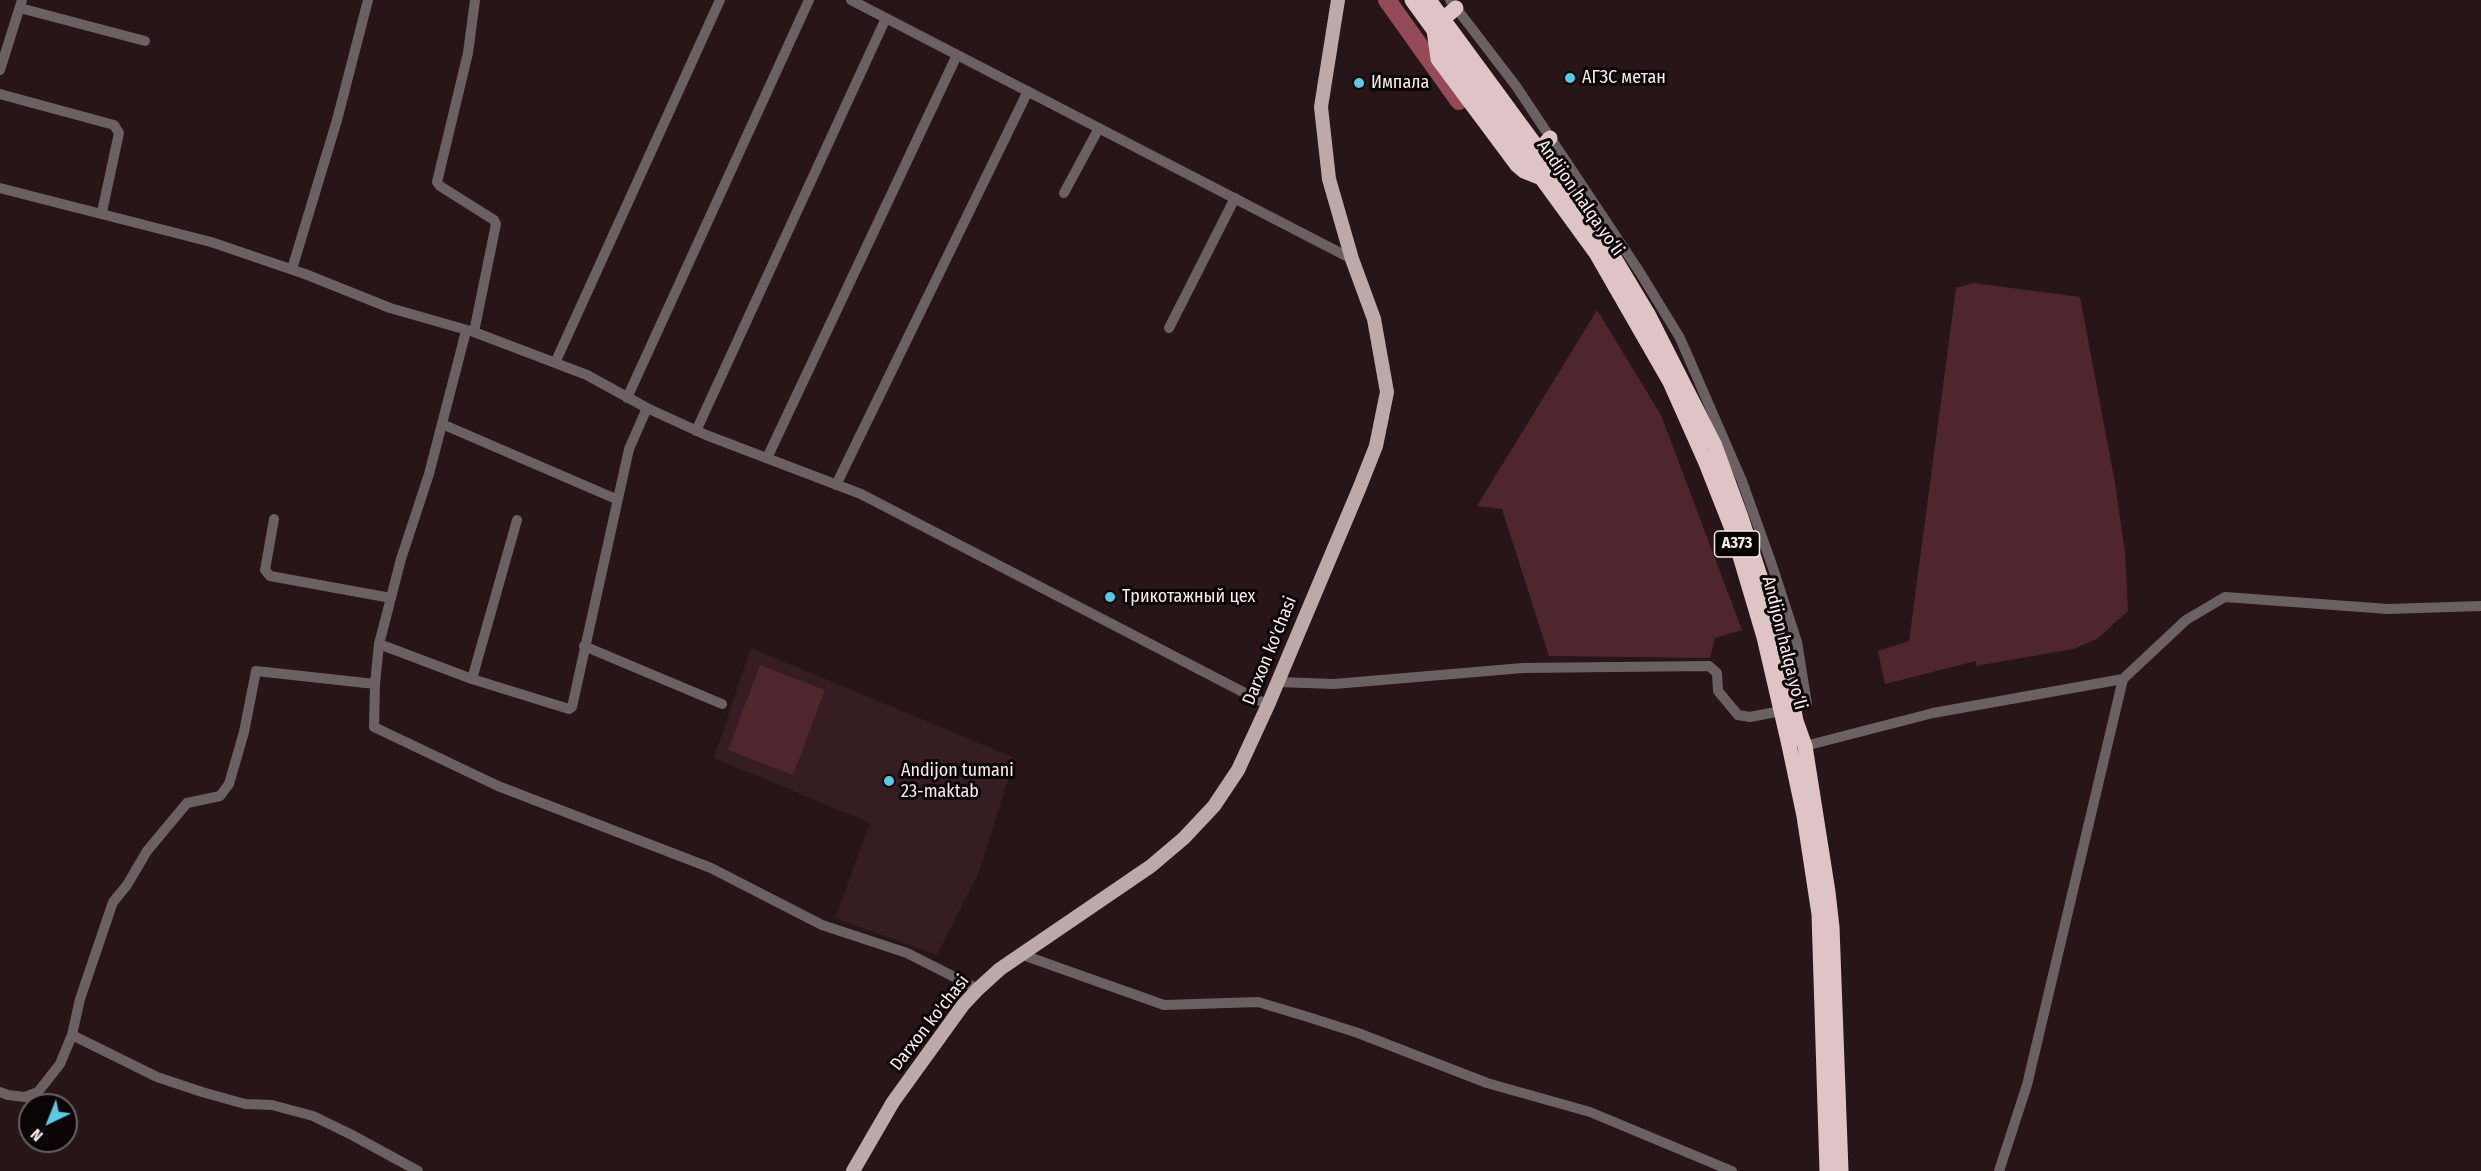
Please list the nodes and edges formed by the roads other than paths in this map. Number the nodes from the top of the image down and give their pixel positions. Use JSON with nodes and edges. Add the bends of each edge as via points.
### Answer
{"nodes":[{"id":1,"x":368,"y":0,"type":"edge"},
{"id":2,"x":475,"y":0,"type":"edge"},
{"id":3,"x":720,"y":0,"type":"edge"},
{"id":4,"x":809,"y":0,"type":"edge"},
{"id":5,"x":851,"y":0,"type":"edge"},
{"id":6,"x":1338,"y":0,"type":"edge"},
{"id":7,"x":1412,"y":0,"type":"edge"},
{"id":8,"x":1429,"y":0,"type":"edge"},
{"id":9,"x":21,"y":4,"type":"edge"},
{"id":10,"x":1453,"y":4,"type":"edge"},
{"id":11,"x":886,"y":18,"type":"junction"},
{"id":12,"x":1438,"y":25,"type":"junction"},
{"id":13,"x":145,"y":41,"type":"dead end"},
{"id":14,"x":957,"y":55,"type":"junction"},
{"id":15,"x":0,"y":70,"type":"edge"},
{"id":16,"x":1028,"y":91,"type":"junction"},
{"id":17,"x":0,"y":94,"type":"edge"},
{"id":18,"x":1099,"y":128,"type":"junction"},
{"id":19,"x":1550,"y":138,"type":"junction"},
{"id":20,"x":1539,"y":150,"type":"junction"},
{"id":21,"x":0,"y":188,"type":"edge"},
{"id":22,"x":1064,"y":193,"type":"dead end"},
{"id":23,"x":1235,"y":198,"type":"junction"},
{"id":24,"x":102,"y":212,"type":"junction"},
{"id":25,"x":1352,"y":259,"type":"junction"},
{"id":26,"x":292,"y":269,"type":"junction"},
{"id":27,"x":1169,"y":328,"type":"dead end"},
{"id":28,"x":470,"y":332,"type":"junction"},
{"id":29,"x":555,"y":363,"type":"junction"},
{"id":30,"x":627,"y":398,"type":"junction"},
{"id":31,"x":647,"y":408,"type":"junction"},
{"id":32,"x":442,"y":424,"type":"junction"},
{"id":33,"x":696,"y":431,"type":"junction"},
{"id":34,"x":767,"y":458,"type":"junction"},
{"id":35,"x":836,"y":485,"type":"junction"},
{"id":36,"x":616,"y":498,"type":"junction"},
{"id":37,"x":274,"y":519,"type":"dead end"},
{"id":38,"x":517,"y":520,"type":"dead end"},
{"id":39,"x":391,"y":598,"type":"junction"},
{"id":40,"x":2481,"y":606,"type":"edge"},
{"id":41,"x":379,"y":644,"type":"junction"},
{"id":42,"x":584,"y":646,"type":"junction"},
{"id":43,"x":472,"y":679,"type":"junction"},
{"id":44,"x":2123,"y":679,"type":"junction"},
{"id":45,"x":1278,"y":682,"type":"junction"},
{"id":46,"x":375,"y":684,"type":"junction"},
{"id":47,"x":722,"y":704,"type":"dead end"},
{"id":48,"x":1807,"y":704,"type":"joint"},
{"id":49,"x":1268,"y":705,"type":"junction"},
{"id":50,"x":1781,"y":711,"type":"junction"},
{"id":51,"x":1796,"y":721,"type":"junction"},
{"id":52,"x":1805,"y":746,"type":"junction"},
{"id":53,"x":1020,"y":954,"type":"junction"},
{"id":54,"x":978,"y":989,"type":"junction"},
{"id":55,"x":72,"y":1035,"type":"junction"},
{"id":56,"x":0,"y":1092,"type":"edge"},
{"id":57,"x":418,"y":1171,"type":"edge"},
{"id":58,"x":853,"y":1171,"type":"edge"},
{"id":59,"x":1732,"y":1171,"type":"edge"},
{"id":60,"x":1827,"y":1171,"type":"edge"},
{"id":61,"x":1841,"y":1171,"type":"edge"},
{"id":62,"x":1999,"y":1171,"type":"edge"}],
"edges":[{"from":1,"to":26,"type":"street"},
{"from":2,"to":28,"type":"street","via":[[468,53],[437,182],[496,224]]},
{"from":3,"to":29,"type":"street"},
{"from":4,"to":30,"type":"street"},
{"from":5,"to":11,"type":"street"},
{"from":6,"to":25,"type":"main road","name":"Darxon ko'chasi","via":[[1321,107],[1329,179]]},
{"from":7,"to":12,"type":"highway","name":"Andijon halqa yo‘li","number":"A373"},
{"from":8,"to":12,"type":"highway","name":"Andijon halqa yo‘li","number":"A373"},
{"from":9,"to":13,"type":"street"},
{"from":9,"to":15,"type":"street"},
{"from":10,"to":12,"type":"highway"},
{"from":10,"to":19,"type":"street"},
{"from":11,"to":14,"type":"street"},
{"from":11,"to":33,"type":"street"},
{"from":12,"to":20,"type":"highway","name":"Andijon halqa yo‘li","number":"A373"},
{"from":12,"to":50,"type":"highway","name":"Andijon halqa yo‘li","number":"A373","via":[[1596,253],[1670,382],[1732,529]]},
{"from":14,"to":16,"type":"street"},
{"from":14,"to":34,"type":"street"},
{"from":16,"to":18,"type":"street"},
{"from":16,"to":35,"type":"street"},
{"from":17,"to":24,"type":"street","via":[[114,125],[119,133]]},
{"from":18,"to":22,"type":"street"},
{"from":18,"to":23,"type":"street"},
{"from":19,"to":20,"type":"highway"},
{"from":19,"to":48,"type":"street","via":[[1680,338],[1710,402],[1742,481],[1797,642]]},
{"from":20,"to":51,"type":"highway","name":"Andijon halqa yo‘li","number":"A373","via":[[1648,314],[1715,446],[1769,604]]},
{"from":21,"to":24,"type":"street"},
{"from":23,"to":25,"type":"street"},
{"from":23,"to":27,"type":"street"},
{"from":24,"to":26,"type":"street"},
{"from":25,"to":45,"type":"main road","name":"Darxon ko'chasi","via":[[1374,319],[1387,392],[1376,446]]},
{"from":26,"to":28,"type":"street","via":[[390,308]]},
{"from":28,"to":29,"type":"street"},
{"from":28,"to":32,"type":"street"},
{"from":29,"to":30,"type":"street"},
{"from":30,"to":31,"type":"street"},
{"from":31,"to":33,"type":"street"},
{"from":31,"to":36,"type":"street","via":[[629,449]]},
{"from":32,"to":36,"type":"street"},
{"from":32,"to":39,"type":"street"},
{"from":33,"to":34,"type":"street"},
{"from":34,"to":35,"type":"street"},
{"from":35,"to":49,"type":"street","via":[[861,494]]},
{"from":36,"to":42,"type":"street"},
{"from":37,"to":39,"type":"street","via":[[265,566],[268,574]]},
{"from":38,"to":43,"type":"street"},
{"from":39,"to":41,"type":"street"},
{"from":40,"to":44,"type":"street","via":[[2388,609],[2225,597],[2186,620]]},
{"from":41,"to":43,"type":"street"},
{"from":41,"to":46,"type":"street"},
{"from":42,"to":43,"type":"street","via":[[569,709]]},
{"from":42,"to":47,"type":"street"},
{"from":44,"to":52,"type":"street","via":[[1966,706]]},
{"from":44,"to":62,"type":"street","via":[[2027,1085]]},
{"from":45,"to":49,"type":"main road","name":"Darxon ko'chasi"},
{"from":45,"to":50,"type":"street","via":[[1334,684],[1523,668],[1708,666],[1717,674],[1718,691],[1738,715],[1750,717]]},
{"from":46,"to":54,"type":"street","via":[[374,726],[498,786],[711,868],[822,925],[907,953]]},
{"from":46,"to":55,"type":"street","via":[[256,671],[229,784],[220,796],[187,803],[147,851],[113,902]]},
{"from":48,"to":51,"type":"highway"},
{"from":49,"to":53,"type":"main road","name":"Darxon ko'chasi","via":[[1238,770],[1214,806],[1184,838],[1151,866]]},
{"from":50,"to":60,"type":"highway","name":"Andijon halqa yo‘li","number":"A373","via":[[1802,806],[1819,914]]},
{"from":51,"to":52,"type":"highway","name":"Andijon halqa yo‘li","number":"A373"},
{"from":52,"to":61,"type":"highway","name":"Andijon halqa yo‘li","number":"A373","via":[[1832,927]]},
{"from":53,"to":54,"type":"main road","name":"Darxon ko'chasi"},
{"from":53,"to":59,"type":"street","via":[[1164,1005],[1258,1002],[1308,1017],[1487,1083],[1590,1112]]},
{"from":54,"to":58,"type":"main road","name":"Darxon ko'chasi","via":[[892,1102]]},
{"from":55,"to":56,"type":"street","via":[[60,1064],[38,1092],[25,1097]]},
{"from":55,"to":57,"type":"street","via":[[148,1073],[202,1092],[313,1116]]}]}
